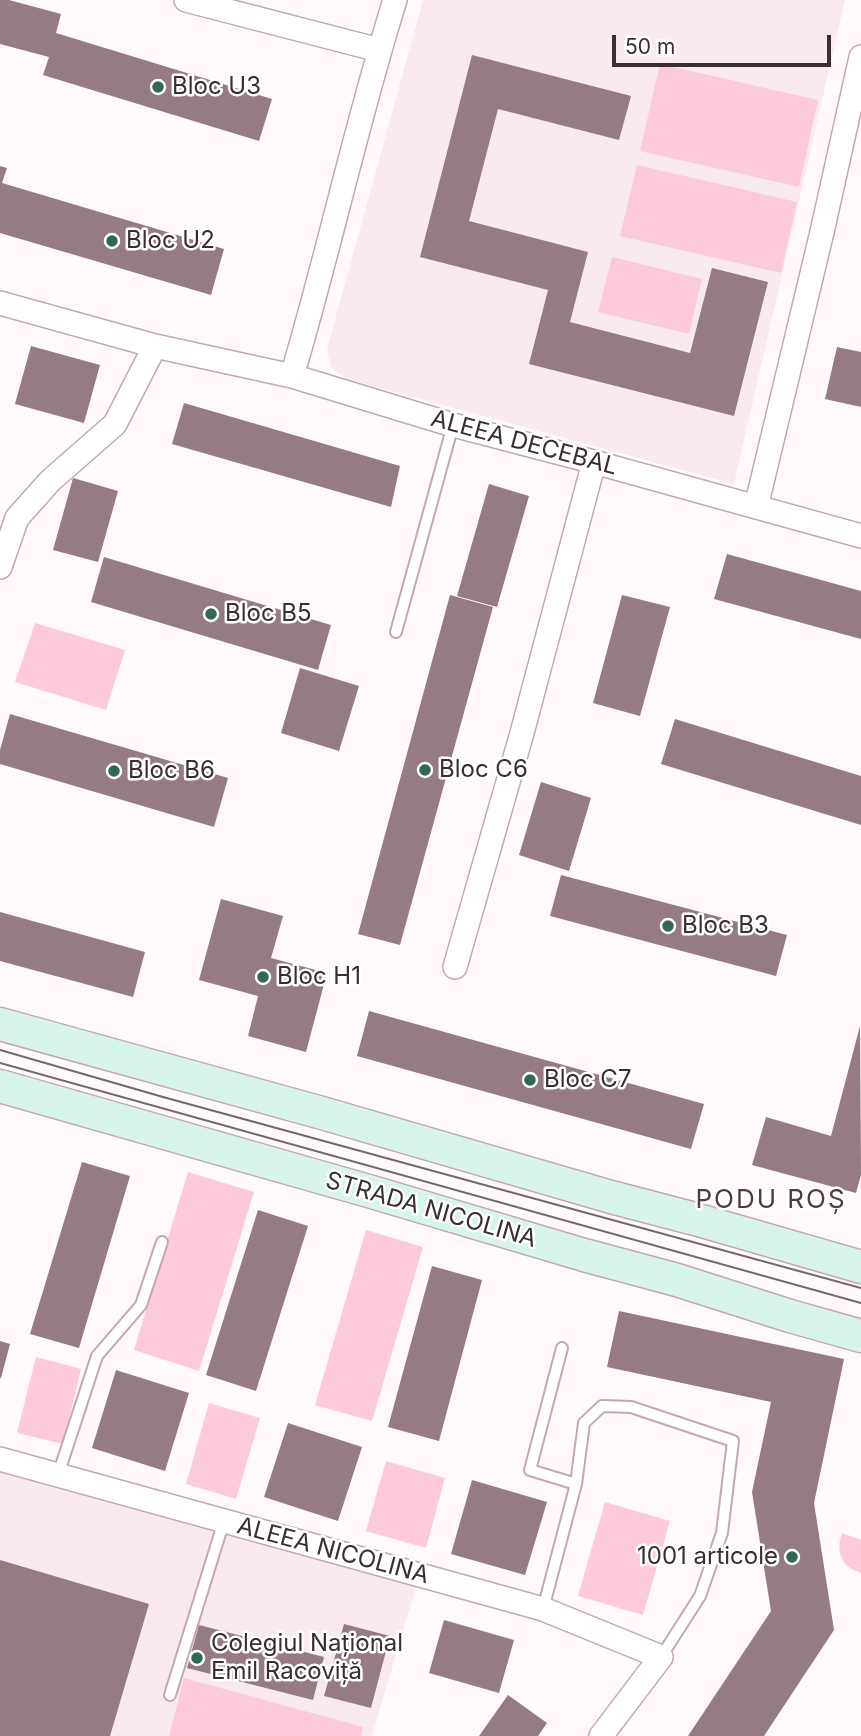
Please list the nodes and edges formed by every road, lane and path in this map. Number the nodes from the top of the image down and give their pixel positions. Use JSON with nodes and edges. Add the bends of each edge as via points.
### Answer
{"nodes":[{"id":1,"x":186,"y":0,"type":"edge"},
{"id":2,"x":395,"y":0,"type":"edge"},
{"id":3,"x":379,"y":50,"type":"junction"},
{"id":4,"x":861,"y":57,"type":"edge"},
{"id":5,"x":0,"y":303,"type":"edge"},
{"id":6,"x":155,"y":346,"type":"junction"},
{"id":7,"x":292,"y":376,"type":"junction"},
{"id":8,"x":453,"y":425,"type":"junction"},
{"id":9,"x":594,"y":462,"type":"junction"},
{"id":10,"x":756,"y":507,"type":"junction"},
{"id":11,"x":861,"y":536,"type":"edge"},
{"id":12,"x":0,"y":567,"type":"edge"},
{"id":13,"x":396,"y":632,"type":"dead end"},
{"id":14,"x":455,"y":967,"type":"dead end"},
{"id":15,"x":0,"y":1024,"type":"edge"},
{"id":16,"x":0,"y":1086,"type":"edge"},
{"id":17,"x":162,"y":1242,"type":"dead end"},
{"id":18,"x":861,"y":1267,"type":"edge"},
{"id":19,"x":861,"y":1336,"type":"edge"},
{"id":20,"x":562,"y":1348,"type":"dead end"},
{"id":21,"x":0,"y":1460,"type":"edge"},
{"id":22,"x":58,"y":1475,"type":"junction"},
{"id":23,"x":576,"y":1484,"type":"junction"},
{"id":24,"x":224,"y":1521,"type":"junction"},
{"id":25,"x":543,"y":1609,"type":"junction"},
{"id":26,"x":661,"y":1657,"type":"junction"},
{"id":27,"x":170,"y":1695,"type":"dead end"},
{"id":28,"x":601,"y":1736,"type":"edge"}],
"edges":[{"from":1,"to":3,"type":"street"},
{"from":2,"to":3,"type":"street"},
{"from":3,"to":7,"type":"street"},
{"from":4,"to":10,"type":"street"},
{"from":5,"to":6,"type":"street","name":"ALEEA DECEBAL"},
{"from":6,"to":7,"type":"street","name":"ALEEA DECEBAL"},
{"from":6,"to":12,"type":"street","via":[[116,424],[50,481],[17,518]]},
{"from":7,"to":8,"type":"street","name":"ALEEA DECEBAL"},
{"from":8,"to":9,"type":"street","name":"ALEEA DECEBAL"},
{"from":8,"to":13,"type":"lane"},
{"from":9,"to":10,"type":"street","name":"ALEEA DECEBAL"},
{"from":9,"to":14,"type":"street"},
{"from":10,"to":11,"type":"street","name":"ALEEA DECEBAL"},
{"from":15,"to":18,"type":"main road"},
{"from":16,"to":19,"type":"main road","name":"STRADA NICOLINA"},
{"from":17,"to":22,"type":"lane","via":[[141,1305],[97,1356]]},
{"from":20,"to":23,"type":"lane","via":[[530,1470]]},
{"from":21,"to":22,"type":"street","name":"ALEEA NICOLINA"},
{"from":22,"to":24,"type":"street","name":"ALEEA NICOLINA"},
{"from":23,"to":25,"type":"lane"},
{"from":23,"to":26,"type":"lane","via":[[584,1423],[602,1406],[631,1407],[733,1441],[722,1533],[700,1596]]},
{"from":24,"to":25,"type":"street","name":"ALEEA NICOLINA"},
{"from":24,"to":27,"type":"lane"},
{"from":25,"to":26,"type":"street","name":"ALEEA NICOLINA"},
{"from":26,"to":28,"type":"street"}]}
